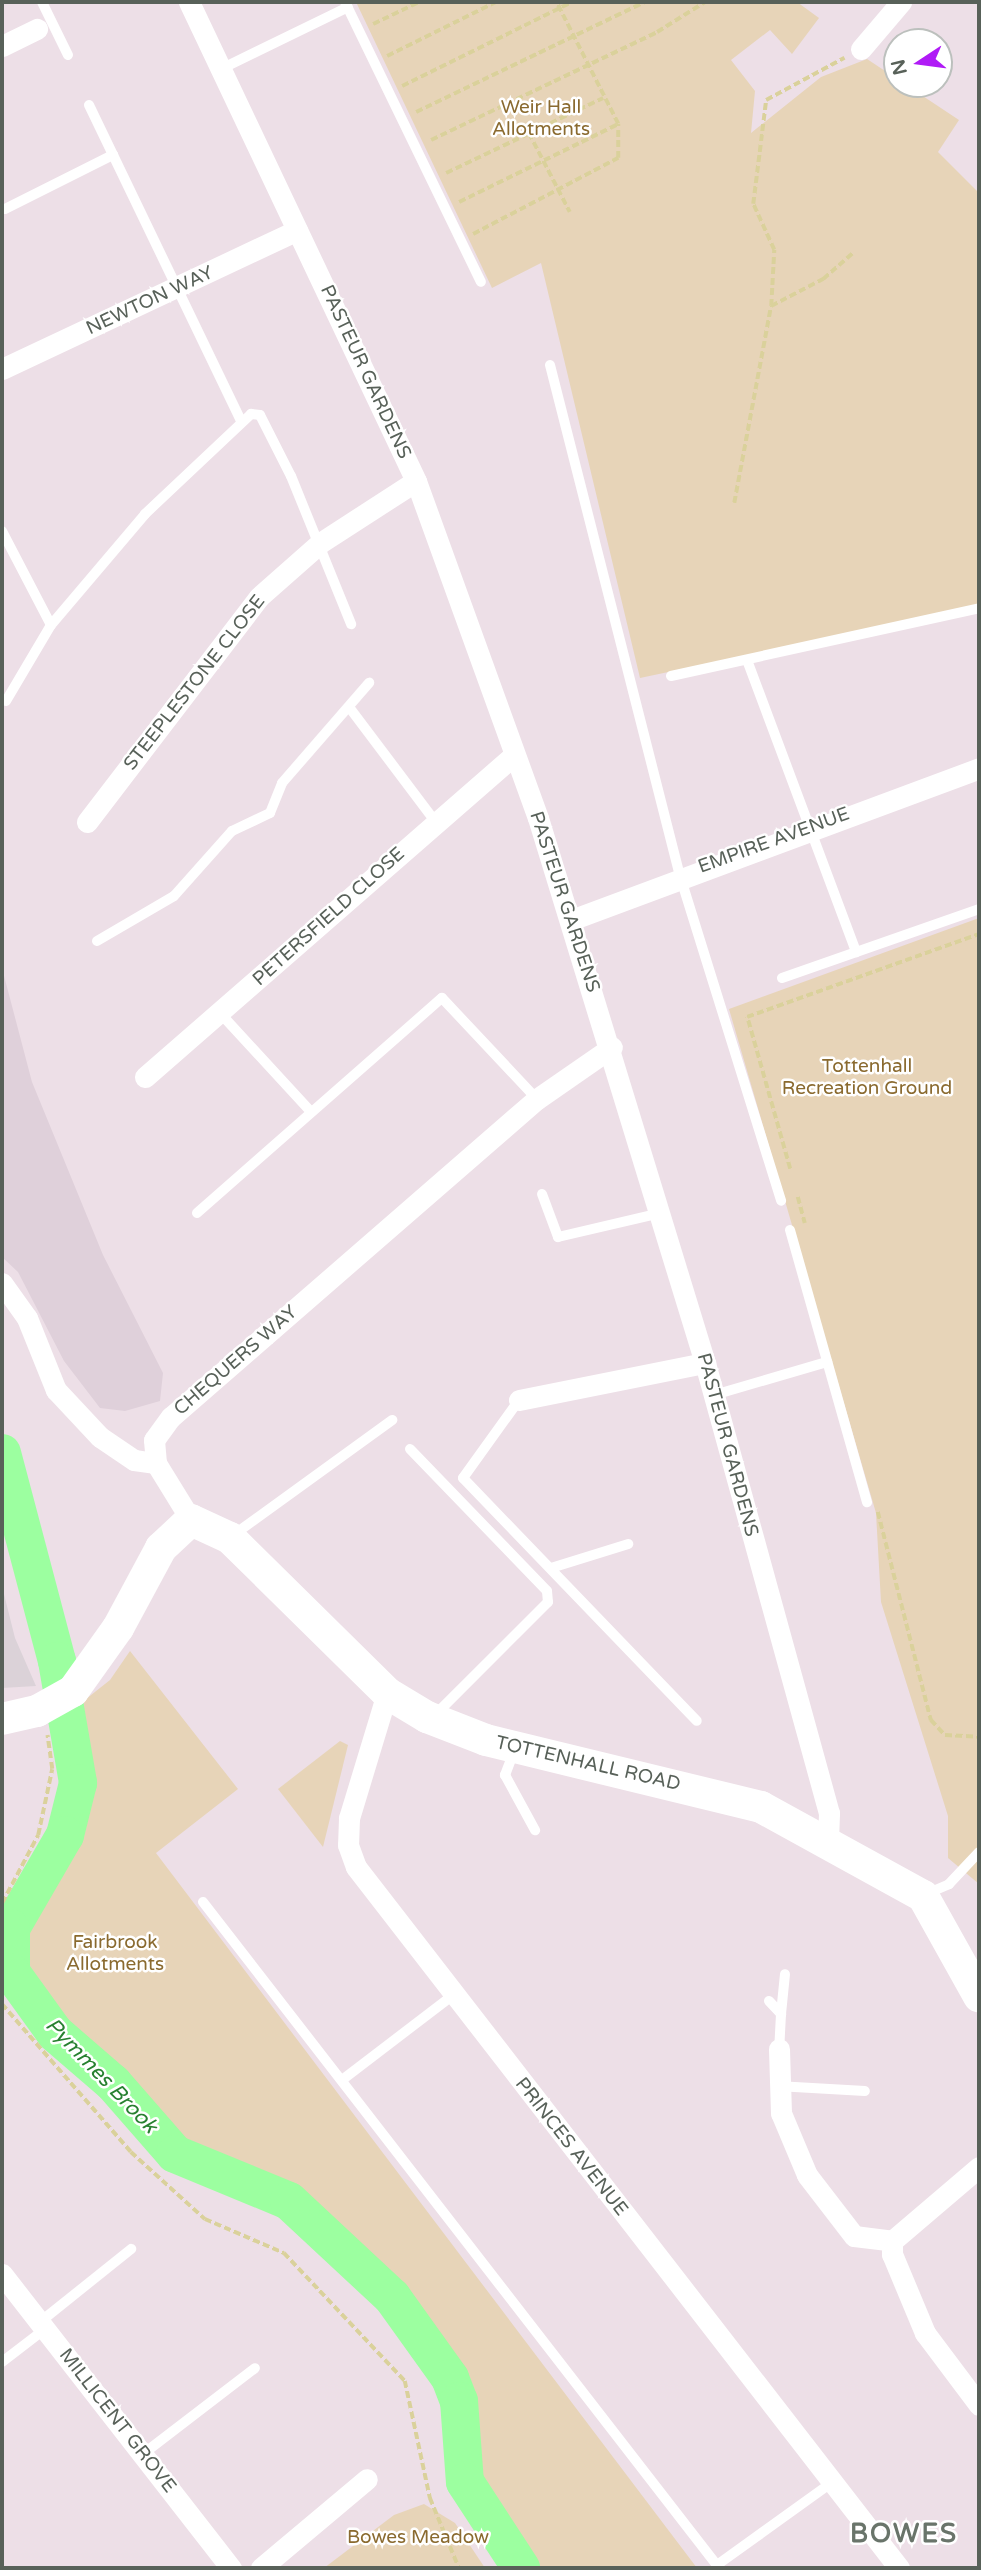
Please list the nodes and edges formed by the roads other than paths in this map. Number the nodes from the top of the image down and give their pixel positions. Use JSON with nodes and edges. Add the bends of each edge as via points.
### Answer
{"nodes":[{"id":1,"x":42,"y":2,"type":"edge"},
{"id":2,"x":189,"y":2,"type":"edge"},
{"id":3,"x":901,"y":2,"type":"edge"},
{"id":4,"x":347,"y":4,"type":"edge"},
{"id":5,"x":37,"y":29,"type":"dead end"},
{"id":6,"x":2,"y":46,"type":"edge"},
{"id":7,"x":861,"y":49,"type":"road end"},
{"id":8,"x":68,"y":55,"type":"dead end"},
{"id":9,"x":221,"y":69,"type":"junction"},
{"id":10,"x":89,"y":105,"type":"dead end"},
{"id":11,"x":113,"y":155,"type":"junction"},
{"id":12,"x":5,"y":209,"type":"dead end"},
{"id":13,"x":297,"y":230,"type":"junction"},
{"id":14,"x":481,"y":282,"type":"dead end"},
{"id":15,"x":180,"y":288,"type":"junction"},
{"id":16,"x":550,"y":365,"type":"dead end"},
{"id":17,"x":2,"y":369,"type":"edge"},
{"id":18,"x":241,"y":421,"type":"junction"},
{"id":19,"x":416,"y":481,"type":"junction"},
{"id":20,"x":2,"y":531,"type":"edge"},
{"id":21,"x":320,"y":543,"type":"junction"},
{"id":22,"x":979,"y":608,"type":"edge"},
{"id":23,"x":351,"y":624,"type":"dead end"},
{"id":24,"x":51,"y":625,"type":"junction"},
{"id":25,"x":747,"y":660,"type":"junction"},
{"id":26,"x":671,"y":676,"type":"dead end"},
{"id":27,"x":369,"y":683,"type":"dead end"},
{"id":28,"x":6,"y":701,"type":"dead end"},
{"id":29,"x":349,"y":707,"type":"junction"},
{"id":30,"x":512,"y":757,"type":"junction"},
{"id":31,"x":979,"y":768,"type":"edge"},
{"id":32,"x":435,"y":821,"type":"junction"},
{"id":33,"x":87,"y":822,"type":"dead end"},
{"id":34,"x":806,"y":828,"type":"junction"},
{"id":35,"x":680,"y":876,"type":"junction"},
{"id":36,"x":979,"y":909,"type":"edge"},
{"id":37,"x":571,"y":920,"type":"junction"},
{"id":38,"x":97,"y":941,"type":"dead end"},
{"id":39,"x":856,"y":952,"type":"junction"},
{"id":40,"x":782,"y":978,"type":"dead end"},
{"id":41,"x":221,"y":1014,"type":"junction"},
{"id":42,"x":612,"y":1047,"type":"junction"},
{"id":43,"x":145,"y":1077,"type":"dead end"},
{"id":44,"x":537,"y":1099,"type":"junction"},
{"id":45,"x":310,"y":1112,"type":"junction"},
{"id":46,"x":542,"y":1194,"type":"dead end"},
{"id":47,"x":781,"y":1201,"type":"dead end"},
{"id":48,"x":197,"y":1213,"type":"dead end"},
{"id":49,"x":661,"y":1213,"type":"junction"},
{"id":50,"x":790,"y":1230,"type":"dead end"},
{"id":51,"x":2,"y":1283,"type":"edge"},
{"id":52,"x":827,"y":1362,"type":"junction"},
{"id":53,"x":705,"y":1363,"type":"junction"},
{"id":54,"x":714,"y":1395,"type":"junction"},
{"id":55,"x":519,"y":1401,"type":"joint"},
{"id":56,"x":392,"y":1419,"type":"dead end"},
{"id":57,"x":410,"y":1448,"type":"dead end"},
{"id":58,"x":156,"y":1463,"type":"junction"},
{"id":59,"x":872,"y":1504,"type":"road end"},
{"id":60,"x":191,"y":1520,"type":"junction"},
{"id":61,"x":230,"y":1538,"type":"junction"},
{"id":62,"x":628,"y":1544,"type":"dead end"},
{"id":63,"x":551,"y":1568,"type":"junction"},
{"id":64,"x":387,"y":1693,"type":"junction"},
{"id":65,"x":431,"y":1718,"type":"junction"},
{"id":66,"x":2,"y":1719,"type":"edge"},
{"id":67,"x":697,"y":1721,"type":"dead end"},
{"id":68,"x":516,"y":1747,"type":"junction"},
{"id":69,"x":535,"y":1830,"type":"dead end"},
{"id":70,"x":828,"y":1841,"type":"junction"},
{"id":71,"x":979,"y":1852,"type":"edge"},
{"id":72,"x":923,"y":1896,"type":"junction"},
{"id":73,"x":203,"y":1902,"type":"dead end"},
{"id":74,"x":785,"y":1974,"type":"dead end"},
{"id":75,"x":453,"y":1995,"type":"junction"},
{"id":76,"x":979,"y":1996,"type":"edge"},
{"id":77,"x":769,"y":2001,"type":"dead end"},
{"id":78,"x":781,"y":2014,"type":"junction"},
{"id":79,"x":776,"y":2059,"type":"joint"},
{"id":80,"x":342,"y":2080,"type":"junction"},
{"id":81,"x":777,"y":2086,"type":"junction"},
{"id":82,"x":865,"y":2091,"type":"dead end"},
{"id":83,"x":979,"y":2167,"type":"edge"},
{"id":84,"x":881,"y":2242,"type":"junction"},
{"id":85,"x":131,"y":2249,"type":"dead end"},
{"id":86,"x":2,"y":2274,"type":"edge"},
{"id":87,"x":42,"y":2325,"type":"junction"},
{"id":88,"x":2,"y":2362,"type":"edge"},
{"id":89,"x":255,"y":2368,"type":"dead end"},
{"id":90,"x":979,"y":2405,"type":"edge"},
{"id":91,"x":142,"y":2454,"type":"junction"},
{"id":92,"x":367,"y":2479,"type":"dead end"},
{"id":93,"x":831,"y":2483,"type":"junction"},
{"id":94,"x":718,"y":2567,"type":"edge"},
{"id":95,"x":231,"y":2568,"type":"edge"},
{"id":96,"x":261,"y":2568,"type":"edge"},
{"id":97,"x":899,"y":2568,"type":"edge"}],
"edges":[{"from":1,"to":8,"type":"lane"},
{"from":2,"to":9,"type":"street","name":"PASTEUR GARDENS"},
{"from":3,"to":7,"type":"street"},
{"from":4,"to":9,"type":"lane"},
{"from":4,"to":14,"type":"lane"},
{"from":5,"to":6,"type":"street"},
{"from":9,"to":13,"type":"street","name":"PASTEUR GARDENS"},
{"from":10,"to":11,"type":"lane"},
{"from":11,"to":12,"type":"lane"},
{"from":11,"to":15,"type":"lane"},
{"from":13,"to":15,"type":"street","name":"NEWTON WAY"},
{"from":13,"to":19,"type":"street","name":"PASTEUR GARDENS"},
{"from":15,"to":17,"type":"street","name":"NEWTON WAY"},
{"from":15,"to":18,"type":"lane"},
{"from":16,"to":35,"type":"lane"},
{"from":18,"to":21,"type":"lane","via":[[260,415]]},
{"from":18,"to":24,"type":"lane","via":[[145,514]]},
{"from":19,"to":21,"type":"street","name":"STEEPLESTONE CLOSE"},
{"from":19,"to":30,"type":"street","name":"PASTEUR GARDENS"},
{"from":20,"to":24,"type":"lane"},
{"from":21,"to":23,"type":"lane"},
{"from":21,"to":33,"type":"street","name":"STEEPLESTONE CLOSE","via":[[259,597]]},
{"from":22,"to":25,"type":"lane"},
{"from":24,"to":28,"type":"lane"},
{"from":25,"to":26,"type":"lane"},
{"from":25,"to":34,"type":"lane"},
{"from":27,"to":29,"type":"lane"},
{"from":29,"to":32,"type":"lane"},
{"from":29,"to":38,"type":"lane","via":[[282,783],[270,813],[232,831],[174,896]]},
{"from":30,"to":32,"type":"street","name":"PETERSFIELD CLOSE"},
{"from":30,"to":37,"type":"street","name":"PASTEUR GARDENS"},
{"from":31,"to":34,"type":"street","name":"EMPIRE AVENUE"},
{"from":32,"to":41,"type":"street","name":"PETERSFIELD CLOSE"},
{"from":34,"to":35,"type":"street","name":"EMPIRE AVENUE"},
{"from":34,"to":39,"type":"lane"},
{"from":35,"to":37,"type":"street","name":"EMPIRE AVENUE"},
{"from":35,"to":47,"type":"lane"},
{"from":36,"to":39,"type":"lane"},
{"from":37,"to":42,"type":"street","name":"PASTEUR GARDENS"},
{"from":39,"to":40,"type":"lane"},
{"from":41,"to":43,"type":"street","name":"PETERSFIELD CLOSE"},
{"from":41,"to":45,"type":"lane"},
{"from":42,"to":44,"type":"street","name":"CHEQUERS WAY"},
{"from":42,"to":49,"type":"street","name":"PASTEUR GARDENS"},
{"from":44,"to":45,"type":"lane","via":[[443,998]]},
{"from":44,"to":58,"type":"street","name":"CHEQUERS WAY","via":[[171,1417],[154,1440]]},
{"from":45,"to":48,"type":"lane"},
{"from":46,"to":49,"type":"lane","via":[[558,1237]]},
{"from":49,"to":53,"type":"street","name":"PASTEUR GARDENS"},
{"from":50,"to":52,"type":"lane"},
{"from":51,"to":58,"type":"street","via":[[27,1318],[55,1390],[100,1437],[134,1460]]},
{"from":52,"to":54,"type":"lane"},
{"from":52,"to":59,"type":"lane"},
{"from":53,"to":54,"type":"street","name":"PASTEUR GARDENS"},
{"from":53,"to":55,"type":"street"},
{"from":54,"to":70,"type":"street","name":"PASTEUR GARDENS","via":[[829,1813]]},
{"from":55,"to":63,"type":"lane","via":[[463,1478]]},
{"from":56,"to":61,"type":"lane"},
{"from":57,"to":65,"type":"lane","via":[[547,1591],[548,1602]]},
{"from":58,"to":60,"type":"street"},
{"from":60,"to":61,"type":"street","name":"TOTTENHALL ROAD"},
{"from":60,"to":66,"type":"street","via":[[160,1548],[118,1628],[72,1691],[37,1711]]},
{"from":61,"to":64,"type":"street","name":"TOTTENHALL ROAD"},
{"from":62,"to":63,"type":"lane"},
{"from":63,"to":67,"type":"lane"},
{"from":64,"to":65,"type":"street","name":"TOTTENHALL ROAD"},
{"from":64,"to":75,"type":"street","name":"PRINCES AVENUE","via":[[349,1818],[348,1845],[355,1867]]},
{"from":65,"to":68,"type":"street","name":"TOTTENHALL ROAD"},
{"from":68,"to":69,"type":"lane","via":[[505,1775]]},
{"from":68,"to":70,"type":"street","name":"TOTTENHALL ROAD","via":[[761,1807]]},
{"from":70,"to":72,"type":"street","name":"TOTTENHALL ROAD"},
{"from":71,"to":72,"type":"lane","via":[[949,1884]]},
{"from":72,"to":76,"type":"street"},
{"from":73,"to":80,"type":"lane"},
{"from":74,"to":78,"type":"lane"},
{"from":75,"to":80,"type":"lane"},
{"from":75,"to":93,"type":"street","name":"PRINCES AVENUE"},
{"from":77,"to":78,"type":"lane"},
{"from":78,"to":79,"type":"lane"},
{"from":79,"to":81,"type":"street"},
{"from":80,"to":94,"type":"lane"},
{"from":81,"to":82,"type":"lane"},
{"from":81,"to":84,"type":"street","via":[[781,2113],[807,2175],[841,2222]]},
{"from":83,"to":84,"type":"street"},
{"from":84,"to":90,"type":"street","via":[[950,2375]]},
{"from":85,"to":87,"type":"lane"},
{"from":86,"to":87,"type":"street","name":"MILLICENT GROVE"},
{"from":87,"to":88,"type":"lane"},
{"from":87,"to":91,"type":"street","name":"MILLICENT GROVE"},
{"from":89,"to":91,"type":"lane"},
{"from":91,"to":95,"type":"street","name":"MILLICENT GROVE"},
{"from":92,"to":96,"type":"street"},
{"from":93,"to":94,"type":"lane"},
{"from":93,"to":97,"type":"street","name":"PRINCES AVENUE"}]}
